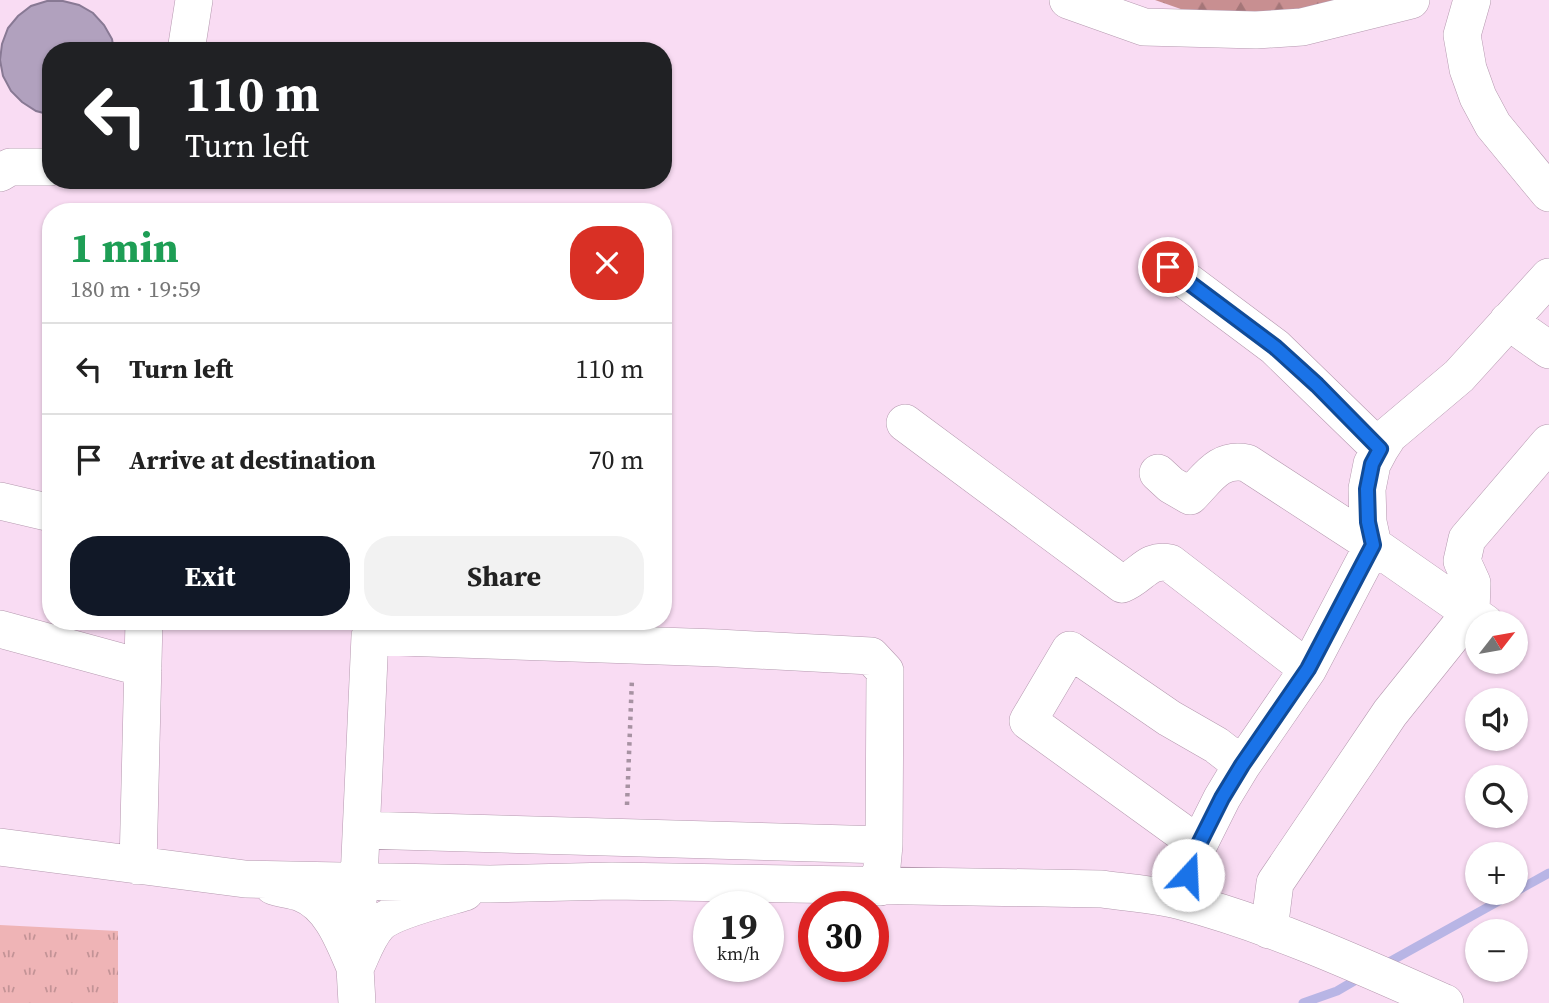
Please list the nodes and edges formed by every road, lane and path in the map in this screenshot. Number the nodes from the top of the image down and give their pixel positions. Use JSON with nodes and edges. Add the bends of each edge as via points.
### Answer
{"nodes":[{"id":1,"x":194,"y":0,"type":"edge"},
{"id":2,"x":1068,"y":0,"type":"edge"},
{"id":3,"x":1411,"y":0,"type":"edge"},
{"id":4,"x":1472,"y":0,"type":"edge"},
{"id":5,"x":187,"y":42,"type":"edge"},
{"id":6,"x":42,"y":167,"type":"edge"},
{"id":7,"x":0,"y":173,"type":"edge"},
{"id":8,"x":1549,"y":193,"type":"edge"},
{"id":9,"x":1168,"y":267,"type":"dead end"},
{"id":10,"x":1549,"y":277,"type":"edge"},
{"id":11,"x":1508,"y":321,"type":"junction"},
{"id":12,"x":1549,"y":350,"type":"edge"},
{"id":13,"x":905,"y":423,"type":"dead end"},
{"id":14,"x":1549,"y":443,"type":"edge"},
{"id":15,"x":1380,"y":449,"type":"junction"},
{"id":16,"x":1158,"y":473,"type":"dead end"},
{"id":17,"x":0,"y":501,"type":"edge"},
{"id":18,"x":42,"y":511,"type":"edge"},
{"id":19,"x":1373,"y":545,"type":"junction"},
{"id":20,"x":1469,"y":611,"type":"edge"},
{"id":21,"x":1477,"y":611,"type":"edge"},
{"id":22,"x":0,"y":629,"type":"edge"},
{"id":23,"x":144,"y":630,"type":"edge"},
{"id":24,"x":487,"y":631,"type":"edge"},
{"id":25,"x":1465,"y":631,"type":"edge"},
{"id":26,"x":634,"y":633,"type":"edge"},
{"id":27,"x":143,"y":668,"type":"junction"},
{"id":28,"x":1308,"y":669,"type":"junction"},
{"id":29,"x":1242,"y":765,"type":"junction"},
{"id":30,"x":362,"y":830,"type":"junction"},
{"id":31,"x":618,"y":837,"type":"junction"},
{"id":32,"x":1198,"y":844,"type":"junction"},
{"id":33,"x":884,"y":845,"type":"junction"},
{"id":34,"x":0,"y":847,"type":"edge"},
{"id":35,"x":138,"y":866,"type":"junction"},
{"id":36,"x":245,"y":879,"type":"junction"},
{"id":37,"x":360,"y":880,"type":"junction"},
{"id":38,"x":612,"y":881,"type":"junction"},
{"id":39,"x":489,"y":884,"type":"junction"},
{"id":40,"x":880,"y":887,"type":"junction"},
{"id":41,"x":1180,"y":900,"type":"junction"},
{"id":42,"x":1269,"y":930,"type":"junction"},
{"id":43,"x":356,"y":986,"type":"edge"},
{"id":44,"x":1433,"y":997,"type":"edge"}],
"edges":[{"from":1,"to":5,"type":"street"},
{"from":2,"to":3,"type":"street","via":[[1144,27],[1256,30],[1301,27]]},
{"from":4,"to":8,"type":"street","via":[[1462,35],[1475,88],[1493,125]]},
{"from":6,"to":7,"type":"street","via":[[10,167]]},
{"from":9,"to":15,"type":"street","via":[[1275,347]]},
{"from":10,"to":11,"type":"street"},
{"from":11,"to":12,"type":"street"},
{"from":11,"to":15,"type":"street","via":[[1459,376],[1389,435]]},
{"from":13,"to":28,"type":"street","via":[[1122,584],[1135,579],[1148,565],[1170,563]]},
{"from":14,"to":21,"type":"street","via":[[1467,539],[1462,561]]},
{"from":15,"to":19,"type":"street","via":[[1367,489]]},
{"from":16,"to":19,"type":"street","via":[[1189,496],[1222,464],[1234,460],[1247,463]]},
{"from":17,"to":18,"type":"street"},
{"from":19,"to":20,"type":"street"},
{"from":19,"to":28,"type":"street"},
{"from":22,"to":27,"type":"street"},
{"from":23,"to":27,"type":"street"},
{"from":24,"to":26,"type":"street"},
{"from":24,"to":30,"type":"street","via":[[370,636]]},
{"from":25,"to":42,"type":"street","via":[[1390,713],[1275,883]]},
{"from":26,"to":31,"type":"path"},
{"from":26,"to":33,"type":"street","via":[[871,656],[885,671]]},
{"from":27,"to":35,"type":"street"},
{"from":28,"to":29,"type":"street"},
{"from":29,"to":32,"type":"street"},
{"from":29,"to":32,"type":"street","via":[[1070,650],[1028,721]]},
{"from":30,"to":31,"type":"street"},
{"from":30,"to":37,"type":"street"},
{"from":31,"to":33,"type":"street"},
{"from":31,"to":38,"type":"street"},
{"from":32,"to":41,"type":"street"},
{"from":33,"to":40,"type":"street"},
{"from":34,"to":35,"type":"street"},
{"from":35,"to":36,"type":"street"},
{"from":36,"to":37,"type":"street"},
{"from":36,"to":43,"type":"street","via":[[303,894],[319,905],[339,929]]},
{"from":37,"to":39,"type":"street"},
{"from":37,"to":43,"type":"street"},
{"from":38,"to":39,"type":"street"},
{"from":38,"to":40,"type":"street"},
{"from":39,"to":43,"type":"street","via":[[379,923],[370,937]]},
{"from":40,"to":41,"type":"street","via":[[1102,889]]},
{"from":41,"to":42,"type":"street"},
{"from":42,"to":44,"type":"street"}]}
